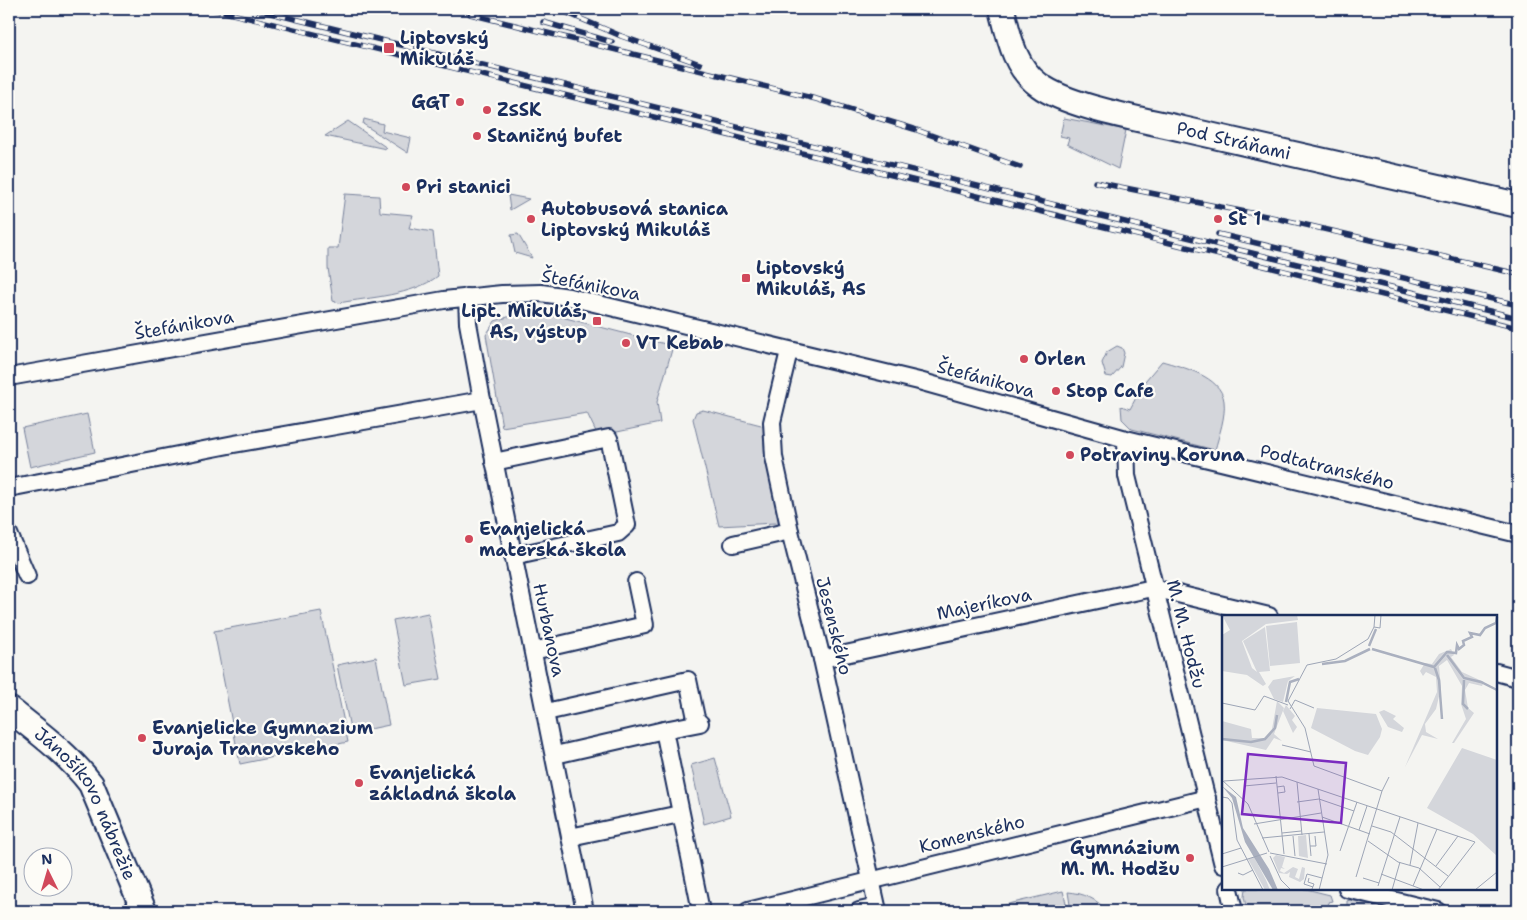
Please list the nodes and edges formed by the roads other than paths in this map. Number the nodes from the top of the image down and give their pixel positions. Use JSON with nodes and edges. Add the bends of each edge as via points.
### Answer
{"nodes":[{"id":1,"x":1002,"y":9,"type":"edge"},
{"id":2,"x":1518,"y":205,"type":"edge"},
{"id":3,"x":467,"y":297,"type":"junction"},
{"id":4,"x":789,"y":351,"type":"junction"},
{"id":5,"x":9,"y":377,"type":"edge"},
{"id":6,"x":482,"y":400,"type":"junction"},
{"id":7,"x":1126,"y":439,"type":"junction"},
{"id":8,"x":494,"y":462,"type":"junction"},
{"id":9,"x":9,"y":488,"type":"edge"},
{"id":10,"x":790,"y":531,"type":"junction"},
{"id":11,"x":9,"y":534,"type":"edge"},
{"id":12,"x":1518,"y":534,"type":"edge"},
{"id":13,"x":733,"y":544,"type":"dead end"},
{"id":14,"x":513,"y":556,"type":"junction"},
{"id":15,"x":27,"y":576,"type":"dead end"},
{"id":16,"x":636,"y":582,"type":"dead end"},
{"id":17,"x":1153,"y":588,"type":"junction"},
{"id":18,"x":1265,"y":615,"type":"edge"},
{"id":19,"x":533,"y":651,"type":"junction"},
{"id":20,"x":822,"y":659,"type":"junction"},
{"id":21,"x":1497,"y":672,"type":"edge"},
{"id":22,"x":1518,"y":678,"type":"edge"},
{"id":23,"x":9,"y":709,"type":"edge"},
{"id":24,"x":546,"y":712,"type":"junction"},
{"id":25,"x":664,"y":730,"type":"junction"},
{"id":26,"x":555,"y":755,"type":"junction"},
{"id":27,"x":1207,"y":798,"type":"junction"},
{"id":28,"x":680,"y":814,"type":"junction"},
{"id":29,"x":570,"y":838,"type":"junction"},
{"id":30,"x":1222,"y":856,"type":"edge"},
{"id":31,"x":871,"y":880,"type":"junction"},
{"id":32,"x":1229,"y":890,"type":"edge"},
{"id":33,"x":1352,"y":890,"type":"edge"},
{"id":34,"x":878,"y":909,"type":"edge"},
{"id":35,"x":144,"y":911,"type":"edge"},
{"id":36,"x":585,"y":911,"type":"edge"},
{"id":37,"x":701,"y":911,"type":"edge"},
{"id":38,"x":748,"y":911,"type":"edge"},
{"id":39,"x":859,"y":911,"type":"edge"},
{"id":40,"x":1234,"y":911,"type":"edge"},
{"id":41,"x":1438,"y":911,"type":"edge"}],
"edges":[{"from":1,"to":2,"type":"street","name":"Pod Stráňami","via":[[1022,68],[1039,86],[1062,97],[1130,117]]},
{"from":3,"to":4,"type":"street","name":"Štefánikova","via":[[556,295]]},
{"from":3,"to":5,"type":"street","name":"Štefánikova"},
{"from":3,"to":6,"type":"street","name":"Hurbanova","via":[[468,323]]},
{"from":4,"to":7,"type":"street","name":"Štefánikova","via":[[942,388]]},
{"from":4,"to":10,"type":"street","name":"Jesenského","via":[[772,431],[774,457]]},
{"from":6,"to":8,"type":"street","name":"Hurbanova"},
{"from":6,"to":9,"type":"street"},
{"from":7,"to":12,"type":"street","name":"Podtatranského"},
{"from":7,"to":17,"type":"street","name":"M. M. Hodžu","via":[[1127,476]]},
{"from":8,"to":14,"type":"street","name":"Hurbanova"},
{"from":8,"to":14,"type":"street","via":[[609,438],[627,525],[618,533]]},
{"from":10,"to":13,"type":"street"},
{"from":10,"to":20,"type":"street","name":"Jesenského"},
{"from":11,"to":15,"type":"street"},
{"from":14,"to":19,"type":"street","name":"Hurbanova"},
{"from":16,"to":19,"type":"street","via":[[645,626]]},
{"from":17,"to":18,"type":"street"},
{"from":17,"to":20,"type":"street","name":"Majeríkova"},
{"from":17,"to":27,"type":"street","name":"M. M. Hodžu"},
{"from":19,"to":24,"type":"street","name":"Hurbanova"},
{"from":20,"to":31,"type":"street","name":"Jesenského"},
{"from":21,"to":22,"type":"street"},
{"from":23,"to":35,"type":"street","name":"Jánošíkovo nábrežie","via":[[60,750],[91,784]]},
{"from":24,"to":25,"type":"street","via":[[688,680],[698,721]]},
{"from":24,"to":26,"type":"street","name":"Hurbanova"},
{"from":25,"to":26,"type":"street"},
{"from":25,"to":28,"type":"street"},
{"from":26,"to":29,"type":"street","name":"Hurbanova"},
{"from":27,"to":30,"type":"street","name":"M. M. Hodžu"},
{"from":27,"to":31,"type":"street","name":"Komenského"},
{"from":28,"to":29,"type":"street"},
{"from":28,"to":37,"type":"street"},
{"from":29,"to":36,"type":"street","name":"Hurbanova"},
{"from":31,"to":34,"type":"street","name":"Jesenského"},
{"from":31,"to":38,"type":"street","name":"Komenského"},
{"from":32,"to":40,"type":"street"},
{"from":33,"to":41,"type":"street"},
{"from":34,"to":39,"type":"street"}]}
